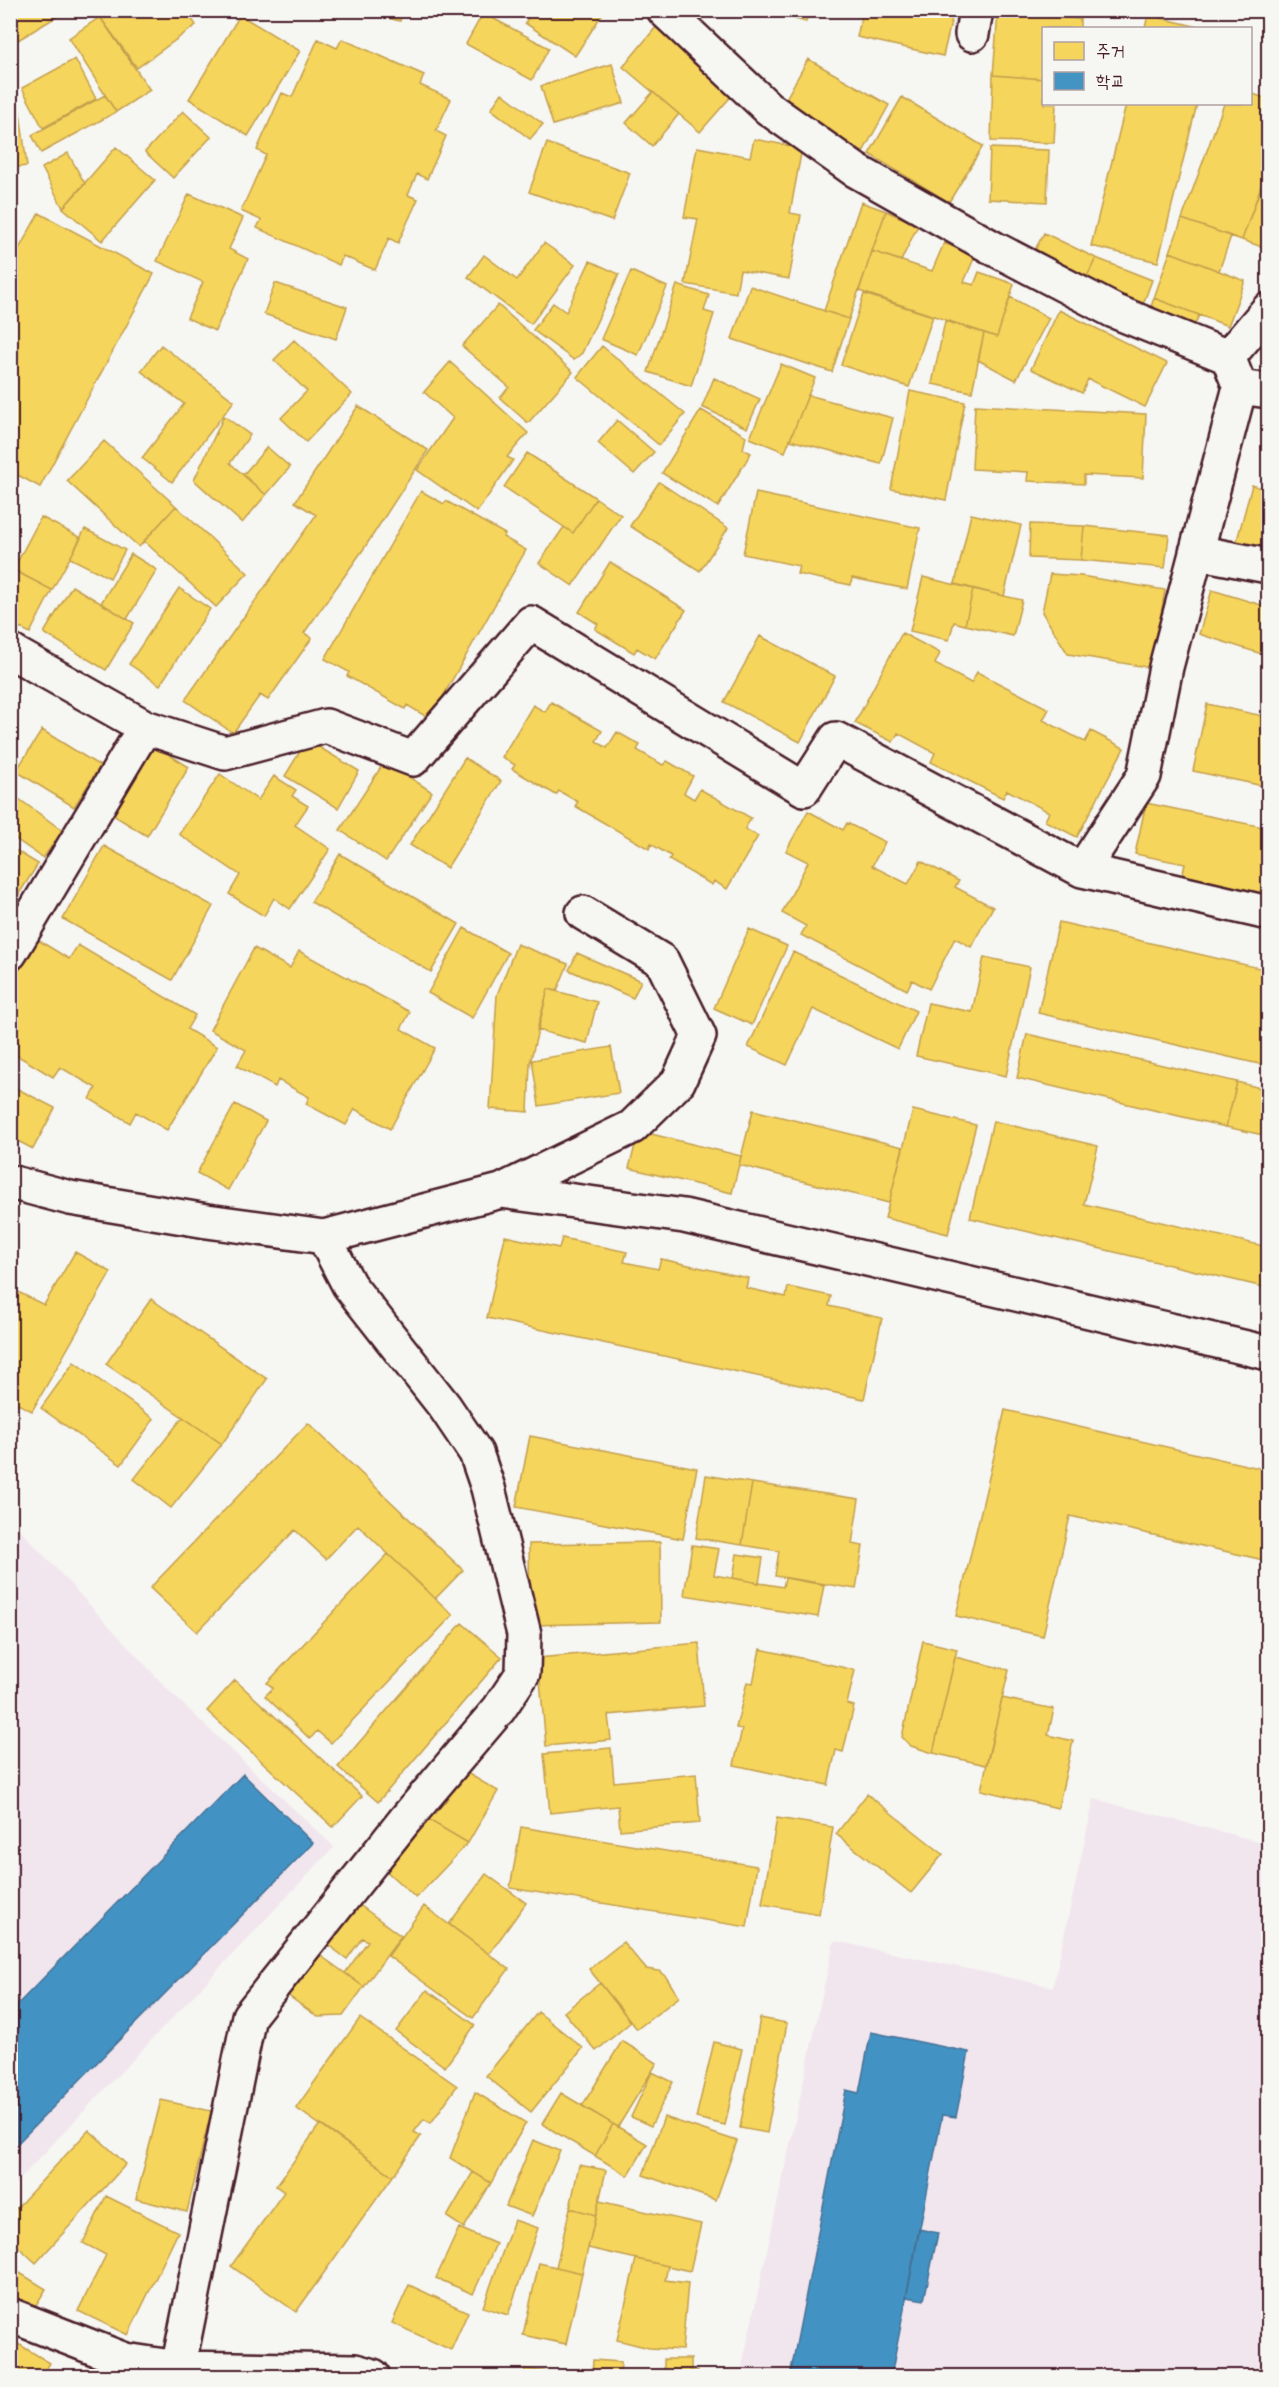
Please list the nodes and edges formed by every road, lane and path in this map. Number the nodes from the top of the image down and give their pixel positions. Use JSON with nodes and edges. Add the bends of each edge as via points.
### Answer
{"nodes":[{"id":1,"x":664,"y":10,"type":"edge"},
{"id":2,"x":1269,"y":310,"type":"edge"},
{"id":3,"x":1228,"y":357,"type":"junction"},
{"id":4,"x":1254,"y":389,"type":"edge"},
{"id":5,"x":1196,"y":552,"type":"junction"},
{"id":6,"x":1269,"y":566,"type":"edge"},
{"id":7,"x":10,"y":651,"type":"edge"},
{"id":8,"x":145,"y":727,"type":"junction"},
{"id":9,"x":1082,"y":870,"type":"junction"},
{"id":10,"x":583,"y":913,"type":"dead end"},
{"id":11,"x":1269,"y":913,"type":"edge"},
{"id":12,"x":10,"y":953,"type":"edge"},
{"id":13,"x":10,"y":1182,"type":"edge"},
{"id":14,"x":501,"y":1191,"type":"junction"},
{"id":15,"x":324,"y":1237,"type":"junction"},
{"id":16,"x":1269,"y":1353,"type":"edge"},
{"id":17,"x":10,"y":2315,"type":"edge"},
{"id":18,"x":178,"y":2374,"type":"edge"},
{"id":19,"x":373,"y":2376,"type":"edge"}],
"edges":[{"from":1,"to":3,"type":"street","via":[[768,108],[855,170],[1114,311]]},
{"from":2,"to":3,"type":"street"},
{"from":3,"to":4,"type":"street"},
{"from":4,"to":5,"type":"street"},
{"from":5,"to":6,"type":"street"},
{"from":5,"to":9,"type":"street","via":[[1144,776]]},
{"from":7,"to":8,"type":"street"},
{"from":8,"to":9,"type":"street","via":[[225,753],[326,726],[413,759],[531,622],[804,789],[836,739]]},
{"from":8,"to":12,"type":"street"},
{"from":9,"to":11,"type":"street"},
{"from":10,"to":14,"type":"street","via":[[662,961],[699,1036],[678,1082],[632,1127]]},
{"from":13,"to":15,"type":"street","via":[[70,1198]]},
{"from":14,"to":15,"type":"street"},
{"from":14,"to":16,"type":"street","via":[[684,1216]]},
{"from":15,"to":18,"type":"street","via":[[349,1285],[445,1407],[476,1453],[524,1634],[522,1673],[499,1709],[249,2016]]},
{"from":17,"to":18,"type":"street","via":[[125,2360]]},
{"from":18,"to":19,"type":"street","via":[[355,2372]]}]}
